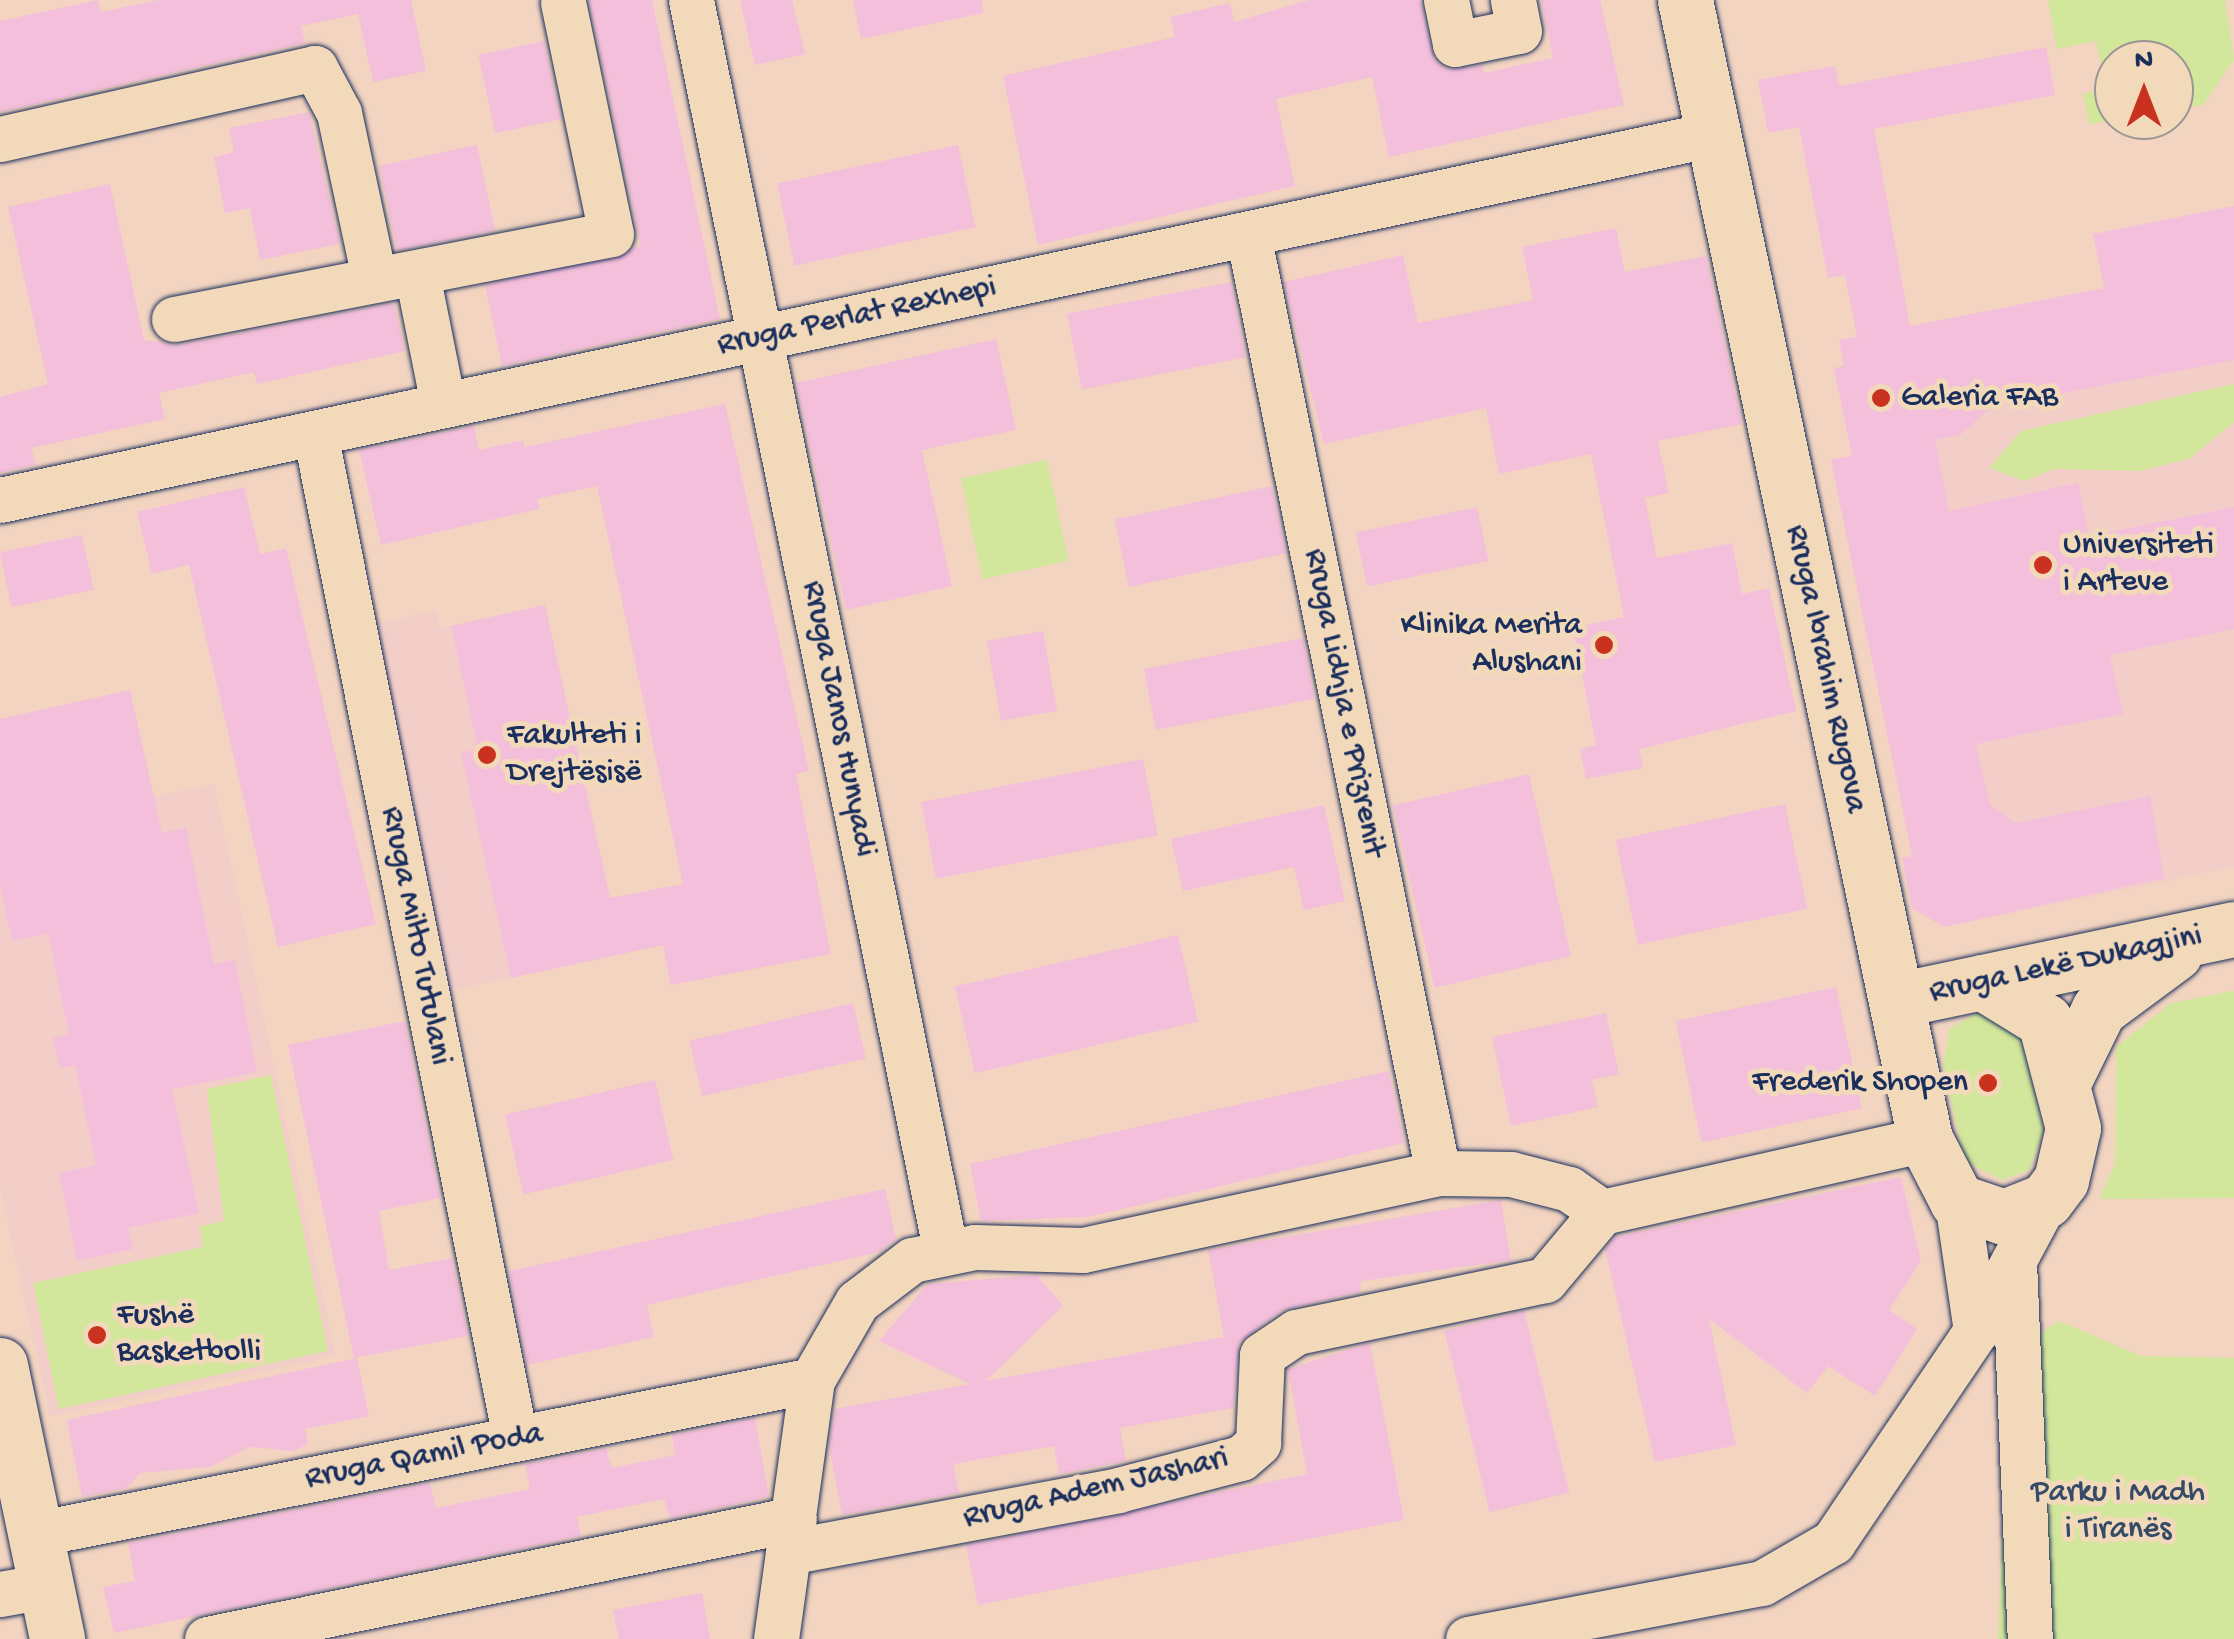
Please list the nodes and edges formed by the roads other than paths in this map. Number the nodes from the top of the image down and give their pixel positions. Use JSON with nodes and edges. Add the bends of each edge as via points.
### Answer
{"nodes":[{"id":1,"x":690,"y":0,"type":"edge"},
{"id":2,"x":1446,"y":0,"type":"edge"},
{"id":3,"x":1513,"y":0,"type":"edge"},
{"id":4,"x":1686,"y":0,"type":"edge"},
{"id":5,"x":564,"y":2,"type":"edge"},
{"id":6,"x":1713,"y":134,"type":"junction"},
{"id":7,"x":0,"y":139,"type":"edge"},
{"id":8,"x":1248,"y":234,"type":"junction"},
{"id":9,"x":395,"y":276,"type":"junction"},
{"id":10,"x":174,"y":320,"type":"dead end"},
{"id":11,"x":762,"y":338,"type":"junction"},
{"id":12,"x":443,"y":404,"type":"junction"},
{"id":13,"x":315,"y":433,"type":"junction"},
{"id":14,"x":0,"y":500,"type":"edge"},
{"id":15,"x":2218,"y":933,"type":"edge"},
{"id":16,"x":1982,"y":982,"type":"junction"},
{"id":17,"x":1897,"y":1000,"type":"junction"},
{"id":18,"x":2065,"y":1078,"type":"junction"},
{"id":19,"x":1925,"y":1140,"type":"junction"},
{"id":20,"x":1438,"y":1173,"type":"junction"},
{"id":21,"x":2046,"y":1200,"type":"junction"},
{"id":22,"x":1957,"y":1201,"type":"junction"},
{"id":23,"x":1602,"y":1212,"type":"junction"},
{"id":24,"x":945,"y":1248,"type":"junction"},
{"id":25,"x":2014,"y":1255,"type":"junction"},
{"id":26,"x":1976,"y":1331,"type":"junction"},
{"id":27,"x":0,"y":1365,"type":"edge"},
{"id":28,"x":812,"y":1380,"type":"junction"},
{"id":29,"x":515,"y":1438,"type":"junction"},
{"id":30,"x":8,"y":1443,"type":"edge"},
{"id":31,"x":35,"y":1534,"type":"junction"},
{"id":32,"x":791,"y":1535,"type":"junction"},
{"id":33,"x":23,"y":1590,"type":"edge"},
{"id":34,"x":1521,"y":1634,"type":"edge"},
{"id":35,"x":57,"y":1639,"type":"edge"},
{"id":36,"x":207,"y":1639,"type":"edge"},
{"id":37,"x":776,"y":1639,"type":"edge"},
{"id":38,"x":1468,"y":1639,"type":"edge"},
{"id":39,"x":2030,"y":1639,"type":"edge"}],
"edges":[{"from":1,"to":11,"type":"street","name":"Rruga Janos Hunyadi"},
{"from":2,"to":3,"type":"street","via":[[1455,44],[1520,31]]},
{"from":4,"to":6,"type":"street","name":"Rruga Ibrahim Rugova"},
{"from":5,"to":9,"type":"street","via":[[611,234]]},
{"from":6,"to":8,"type":"street","name":"Rruga Perlat Rexhepi"},
{"from":6,"to":17,"type":"street","name":"Rruga Ibrahim Rugova"},
{"from":7,"to":9,"type":"street","via":[[315,68],[339,113]]},
{"from":8,"to":11,"type":"street","name":"Rruga Perlat Rexhepi"},
{"from":8,"to":20,"type":"street","name":"Rruga Lidhja e Prizrenit"},
{"from":9,"to":10,"type":"street"},
{"from":9,"to":12,"type":"street"},
{"from":11,"to":12,"type":"street","name":"Rruga Perlat Rexhepi"},
{"from":11,"to":24,"type":"street","name":"Rruga Janos Hunyadi"},
{"from":12,"to":13,"type":"street","name":"Rruga Perlat Rexhepi"},
{"from":13,"to":14,"type":"street","name":"Rruga Perlat Rexhepi"},
{"from":13,"to":29,"type":"street","name":"Rruga Milto Tutulani"},
{"from":15,"to":16,"type":"street","name":"Rruga Lekë Dukagjini"},
{"from":15,"to":18,"type":"street","via":[[2106,1001]]},
{"from":16,"to":17,"type":"street","name":"Rruga Lekë Dukagjini"},
{"from":16,"to":18,"type":"street","via":[[2045,1020]]},
{"from":17,"to":19,"type":"street","name":"Rruga Ibrahim Rugova"},
{"from":18,"to":21,"type":"street","via":[[2070,1153]]},
{"from":19,"to":22,"type":"street","name":"Rruga Ibrahim Rugova"},
{"from":19,"to":23,"type":"street"},
{"from":20,"to":23,"type":"street","via":[[1511,1174],[1568,1189]]},
{"from":20,"to":24,"type":"street","via":[[1083,1250]]},
{"from":21,"to":22,"type":"street","via":[[2004,1217]]},
{"from":21,"to":25,"type":"street"},
{"from":22,"to":26,"type":"street","name":"Rruga Ibrahim Rugova"},
{"from":23,"to":32,"type":"street","name":"Rruga Adem Jashari","via":[[1545,1280],[1272,1343],[1262,1355],[1258,1443],[1241,1458]]},
{"from":24,"to":28,"type":"street","via":[[868,1291]]},
{"from":25,"to":26,"type":"street"},
{"from":25,"to":39,"type":"street"},
{"from":26,"to":34,"type":"street","via":[[1860,1506],[1802,1564],[1762,1583]]},
{"from":27,"to":30,"type":"street"},
{"from":28,"to":29,"type":"street","name":"Rruga Qamil Poda"},
{"from":28,"to":32,"type":"street"},
{"from":29,"to":31,"type":"street","name":"Rruga Qamil Poda"},
{"from":30,"to":31,"type":"street"},
{"from":31,"to":33,"type":"street"},
{"from":32,"to":36,"type":"street","name":"Rruga Adem Jashari"},
{"from":32,"to":37,"type":"street"},
{"from":33,"to":35,"type":"street"},
{"from":34,"to":38,"type":"street"}]}
